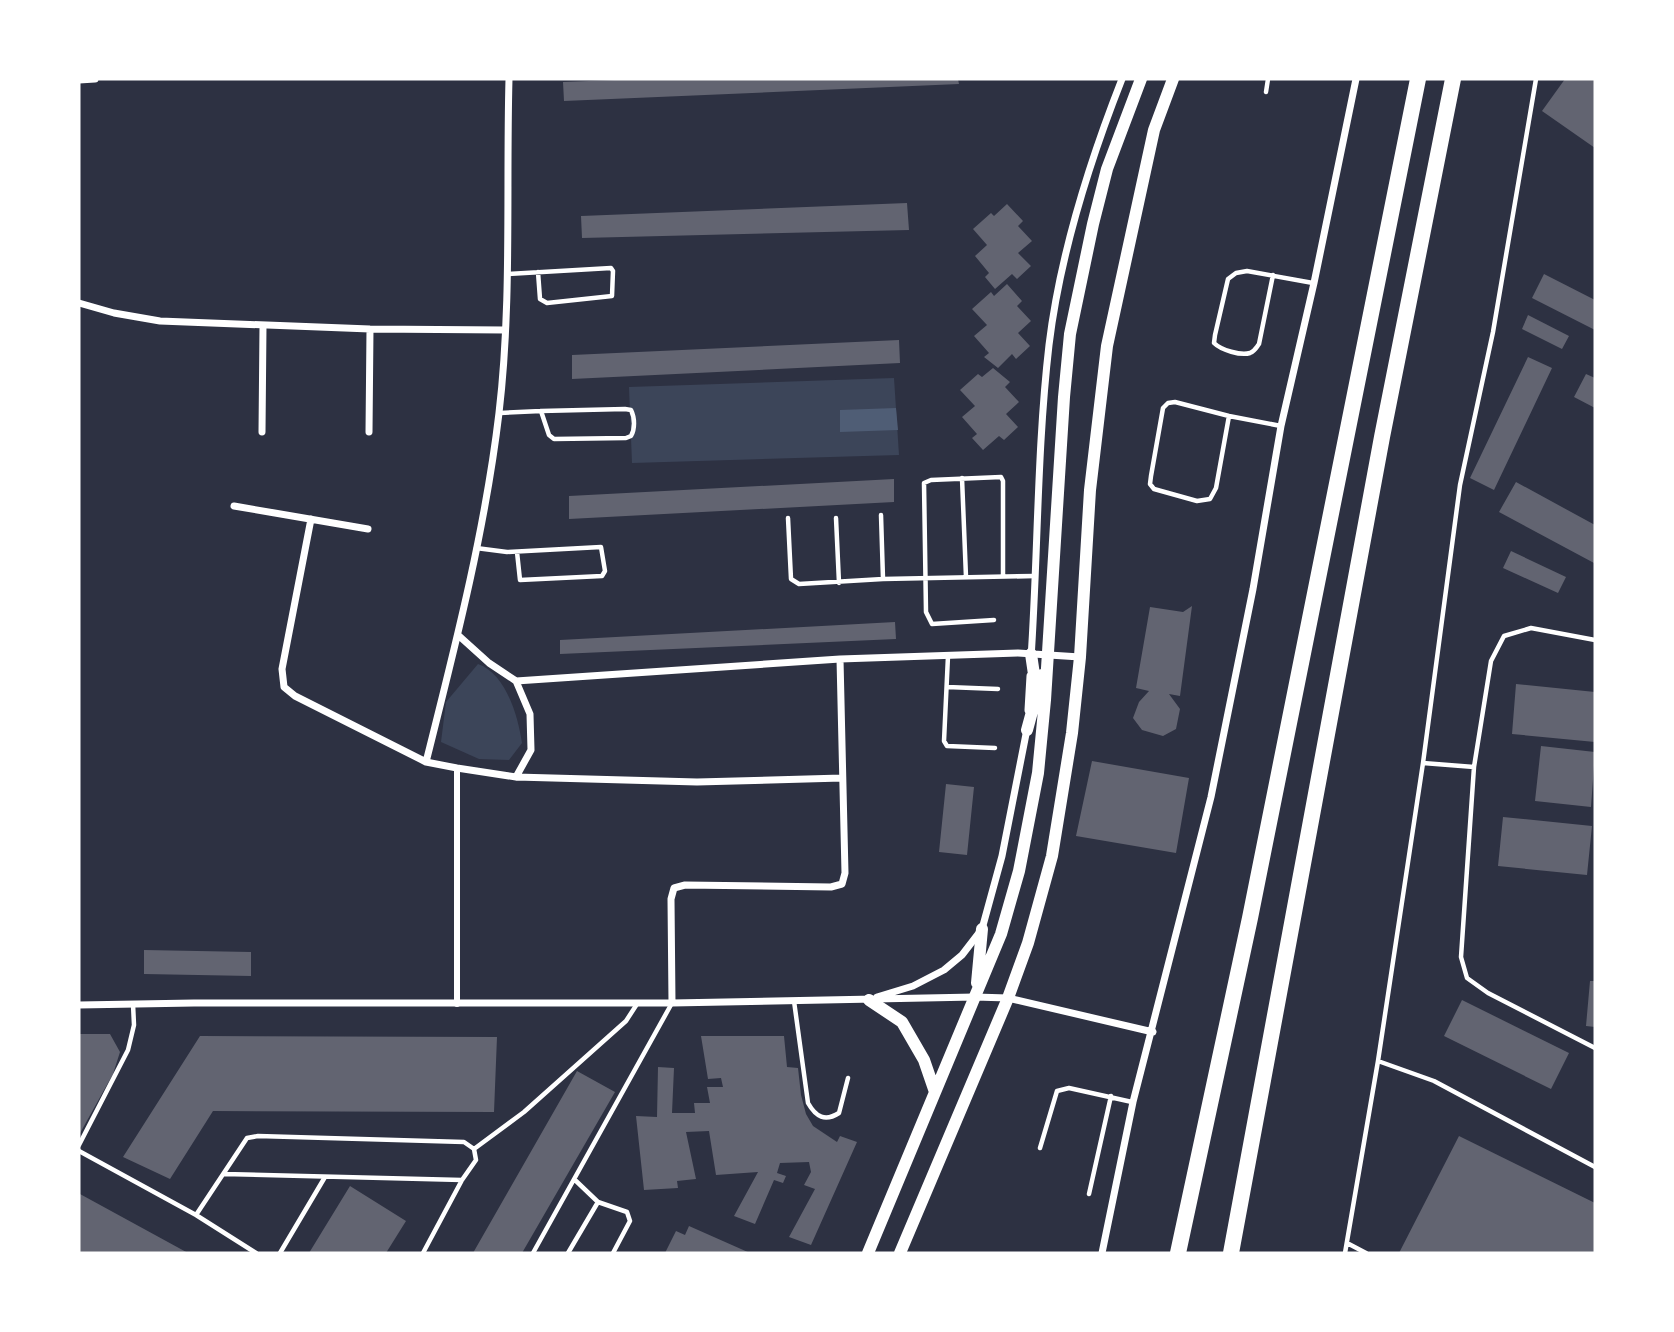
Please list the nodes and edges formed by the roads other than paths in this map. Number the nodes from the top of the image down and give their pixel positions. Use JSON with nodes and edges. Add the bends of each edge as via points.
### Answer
{"nodes":[{"id":1,"x":95,"y":79,"type":"edge"},
{"id":2,"x":509,"y":79,"type":"edge"},
{"id":3,"x":1122,"y":79,"type":"edge"},
{"id":4,"x":1141,"y":79,"type":"edge"},
{"id":5,"x":1173,"y":79,"type":"edge"},
{"id":6,"x":1268,"y":79,"type":"edge"},
{"id":7,"x":1356,"y":79,"type":"edge"},
{"id":8,"x":1418,"y":79,"type":"edge"},
{"id":9,"x":1453,"y":79,"type":"edge"},
{"id":10,"x":1536,"y":79,"type":"edge"},
{"id":11,"x":79,"y":80,"type":"edge"},
{"id":12,"x":1266,"y":92,"type":"dead end"},
{"id":13,"x":538,"y":272,"type":"junction"},
{"id":14,"x":506,"y":274,"type":"junction"},
{"id":15,"x":1273,"y":275,"type":"junction"},
{"id":16,"x":1314,"y":283,"type":"junction"},
{"id":17,"x":79,"y":303,"type":"edge"},
{"id":18,"x":262,"y":326,"type":"junction"},
{"id":19,"x":370,"y":329,"type":"junction"},
{"id":20,"x":505,"y":330,"type":"junction"},
{"id":21,"x":541,"y":411,"type":"junction"},
{"id":22,"x":499,"y":413,"type":"junction"},
{"id":23,"x":1229,"y":416,"type":"junction"},
{"id":24,"x":1281,"y":426,"type":"junction"},
{"id":25,"x":262,"y":432,"type":"dead end"},
{"id":26,"x":369,"y":432,"type":"dead end"},
{"id":27,"x":962,"y":478,"type":"junction"},
{"id":28,"x":234,"y":506,"type":"dead end"},
{"id":29,"x":881,"y":515,"type":"dead end"},
{"id":30,"x":788,"y":518,"type":"dead end"},
{"id":31,"x":836,"y":518,"type":"dead end"},
{"id":32,"x":310,"y":519,"type":"junction"},
{"id":33,"x":368,"y":529,"type":"dead end"},
{"id":34,"x":475,"y":548,"type":"junction"},
{"id":35,"x":517,"y":552,"type":"junction"},
{"id":36,"x":1003,"y":576,"type":"junction"},
{"id":37,"x":1035,"y":576,"type":"junction"},
{"id":38,"x":966,"y":577,"type":"junction"},
{"id":39,"x":883,"y":579,"type":"junction"},
{"id":40,"x":926,"y":579,"type":"junction"},
{"id":41,"x":839,"y":583,"type":"junction"},
{"id":42,"x":994,"y":620,"type":"dead end"},
{"id":43,"x":458,"y":635,"type":"junction"},
{"id":44,"x":1595,"y":640,"type":"edge"},
{"id":45,"x":1031,"y":653,"type":"junction"},
{"id":46,"x":1048,"y":654,"type":"junction"},
{"id":47,"x":948,"y":655,"type":"junction"},
{"id":48,"x":1080,"y":657,"type":"junction"},
{"id":49,"x":840,"y":660,"type":"junction"},
{"id":50,"x":516,"y":681,"type":"junction"},
{"id":51,"x":947,"y":687,"type":"junction"},
{"id":52,"x":998,"y":689,"type":"dead end"},
{"id":53,"x":1037,"y":692,"type":"junction"},
{"id":54,"x":1027,"y":730,"type":"junction"},
{"id":55,"x":1042,"y":731,"type":"junction"},
{"id":56,"x":995,"y":748,"type":"dead end"},
{"id":57,"x":426,"y":762,"type":"junction"},
{"id":58,"x":1423,"y":763,"type":"junction"},
{"id":59,"x":457,"y":768,"type":"junction"},
{"id":60,"x":1474,"y":768,"type":"junction"},
{"id":61,"x":516,"y":776,"type":"junction"},
{"id":62,"x":842,"y":778,"type":"junction"},
{"id":63,"x":982,"y":929,"type":"junction"},
{"id":64,"x":975,"y":997,"type":"junction"},
{"id":65,"x":1008,"y":998,"type":"junction"},
{"id":66,"x":869,"y":1000,"type":"junction"},
{"id":67,"x":794,"y":1001,"type":"junction"},
{"id":68,"x":637,"y":1003,"type":"junction"},
{"id":69,"x":672,"y":1003,"type":"junction"},
{"id":70,"x":133,"y":1004,"type":"junction"},
{"id":71,"x":457,"y":1004,"type":"junction"},
{"id":72,"x":79,"y":1005,"type":"edge"},
{"id":73,"x":1153,"y":1032,"type":"junction"},
{"id":74,"x":1595,"y":1048,"type":"edge"},
{"id":75,"x":1378,"y":1061,"type":"junction"},
{"id":76,"x":848,"y":1078,"type":"dead end"},
{"id":77,"x":935,"y":1093,"type":"junction"},
{"id":78,"x":1111,"y":1096,"type":"junction"},
{"id":79,"x":1133,"y":1102,"type":"junction"},
{"id":80,"x":79,"y":1145,"type":"edge"},
{"id":81,"x":1041,"y":1148,"type":"dead end"},
{"id":82,"x":474,"y":1149,"type":"junction"},
{"id":83,"x":79,"y":1151,"type":"edge"},
{"id":84,"x":1595,"y":1167,"type":"edge"},
{"id":85,"x":223,"y":1174,"type":"junction"},
{"id":86,"x":325,"y":1177,"type":"junction"},
{"id":87,"x":462,"y":1180,"type":"junction"},
{"id":88,"x":575,"y":1180,"type":"junction"},
{"id":89,"x":1089,"y":1195,"type":"dead end"},
{"id":90,"x":598,"y":1202,"type":"junction"},
{"id":91,"x":196,"y":1215,"type":"junction"},
{"id":92,"x":1346,"y":1243,"type":"junction"},
{"id":93,"x":256,"y":1253,"type":"edge"},
{"id":94,"x":280,"y":1253,"type":"edge"},
{"id":95,"x":423,"y":1253,"type":"edge"},
{"id":96,"x":533,"y":1253,"type":"edge"},
{"id":97,"x":568,"y":1253,"type":"edge"},
{"id":98,"x":613,"y":1253,"type":"edge"},
{"id":99,"x":868,"y":1253,"type":"edge"},
{"id":100,"x":900,"y":1253,"type":"edge"},
{"id":101,"x":1102,"y":1253,"type":"edge"},
{"id":102,"x":1178,"y":1253,"type":"edge"},
{"id":103,"x":1231,"y":1253,"type":"edge"},
{"id":104,"x":1345,"y":1253,"type":"edge"},
{"id":105,"x":1366,"y":1253,"type":"edge"}],
"edges":[{"from":1,"to":11,"type":"street"},
{"from":2,"to":14,"type":"street"},
{"from":3,"to":37,"type":"street","via":[[1076,217],[1049,343]]},
{"from":4,"to":46,"type":"main road","via":[[1107,169],[1070,334]]},
{"from":5,"to":48,"type":"main road","via":[[1154,131],[1107,346],[1090,490]]},
{"from":6,"to":12,"type":"lane"},
{"from":7,"to":16,"type":"street"},
{"from":8,"to":102,"type":"highway"},
{"from":9,"to":103,"type":"highway"},
{"from":10,"to":58,"type":"lane","via":[[1493,332],[1460,485]]},
{"from":13,"to":13,"type":"lane","via":[[611,268],[612,296],[547,303],[540,299]]},
{"from":13,"to":14,"type":"lane"},
{"from":14,"to":20,"type":"street"},
{"from":15,"to":15,"type":"lane","via":[[1247,271],[1228,279],[1214,343],[1219,348],[1248,354],[1254,351]]},
{"from":15,"to":16,"type":"lane"},
{"from":16,"to":24,"type":"street"},
{"from":17,"to":18,"type":"street","via":[[160,321]]},
{"from":18,"to":19,"type":"street"},
{"from":18,"to":25,"type":"street"},
{"from":19,"to":20,"type":"street"},
{"from":19,"to":26,"type":"street"},
{"from":20,"to":22,"type":"street"},
{"from":21,"to":21,"type":"lane","via":[[631,410],[633,432],[625,438],[554,439]]},
{"from":21,"to":22,"type":"lane"},
{"from":22,"to":34,"type":"street"},
{"from":23,"to":23,"type":"lane","via":[[1168,403],[1163,408],[1150,484],[1154,489],[1210,499]]},
{"from":23,"to":24,"type":"lane"},
{"from":24,"to":73,"type":"street","via":[[1211,797]]},
{"from":27,"to":36,"type":"lane","via":[[996,476],[1003,481]]},
{"from":27,"to":38,"type":"lane"},
{"from":27,"to":40,"type":"lane","via":[[924,483]]},
{"from":28,"to":32,"type":"street"},
{"from":29,"to":39,"type":"lane"},
{"from":30,"to":41,"type":"lane","via":[[791,579],[799,584]]},
{"from":31,"to":41,"type":"lane"},
{"from":32,"to":33,"type":"street"},
{"from":32,"to":57,"type":"street","via":[[282,669],[284,687]]},
{"from":34,"to":35,"type":"lane"},
{"from":34,"to":43,"type":"street"},
{"from":35,"to":35,"type":"lane","via":[[601,547],[605,571],[602,576],[520,580]]},
{"from":36,"to":37,"type":"lane"},
{"from":36,"to":38,"type":"lane"},
{"from":37,"to":45,"type":"street"},
{"from":38,"to":40,"type":"lane"},
{"from":39,"to":40,"type":"lane"},
{"from":39,"to":41,"type":"lane"},
{"from":40,"to":42,"type":"lane","via":[[926,612],[932,624]]},
{"from":43,"to":50,"type":"street"},
{"from":43,"to":57,"type":"street"},
{"from":44,"to":60,"type":"lane","via":[[1531,628],[1504,636],[1491,661]]},
{"from":45,"to":46,"type":"street"},
{"from":45,"to":47,"type":"street"},
{"from":45,"to":53,"type":"main road"},
{"from":45,"to":54,"type":"street"},
{"from":46,"to":48,"type":"street"},
{"from":46,"to":53,"type":"main road"},
{"from":46,"to":55,"type":"main road"},
{"from":47,"to":49,"type":"street"},
{"from":47,"to":51,"type":"lane"},
{"from":48,"to":65,"type":"main road","via":[[1052,856]]},
{"from":49,"to":50,"type":"street"},
{"from":49,"to":62,"type":"street"},
{"from":50,"to":61,"type":"street","via":[[530,714],[531,750]]},
{"from":51,"to":52,"type":"lane"},
{"from":51,"to":56,"type":"lane","via":[[947,746]]},
{"from":53,"to":54,"type":"main road"},
{"from":53,"to":55,"type":"main road"},
{"from":54,"to":63,"type":"street"},
{"from":55,"to":64,"type":"main road","via":[[1020,871]]},
{"from":57,"to":59,"type":"street"},
{"from":58,"to":60,"type":"lane"},
{"from":58,"to":75,"type":"lane"},
{"from":59,"to":61,"type":"street"},
{"from":59,"to":71,"type":"street"},
{"from":60,"to":74,"type":"lane","via":[[1461,957],[1467,978]]},
{"from":61,"to":62,"type":"street","via":[[696,782]]},
{"from":62,"to":69,"type":"street","via":[[842,884],[674,888]]},
{"from":63,"to":64,"type":"main road"},
{"from":63,"to":66,"type":"street","via":[[944,970]]},
{"from":64,"to":65,"type":"street"},
{"from":64,"to":66,"type":"street"},
{"from":64,"to":77,"type":"main road"},
{"from":65,"to":73,"type":"street"},
{"from":65,"to":100,"type":"main road"},
{"from":66,"to":67,"type":"street"},
{"from":66,"to":77,"type":"main road","via":[[902,1022],[924,1060]]},
{"from":67,"to":69,"type":"street"},
{"from":67,"to":76,"type":"lane","via":[[808,1103],[814,1113],[831,1118],[839,1113]]},
{"from":68,"to":69,"type":"street"},
{"from":68,"to":71,"type":"street"},
{"from":68,"to":82,"type":"lane","via":[[625,1021],[524,1112]]},
{"from":69,"to":88,"type":"lane"},
{"from":70,"to":71,"type":"street"},
{"from":70,"to":72,"type":"street"},
{"from":70,"to":80,"type":"lane","via":[[128,1050]]},
{"from":73,"to":79,"type":"street"},
{"from":75,"to":84,"type":"lane","via":[[1434,1080]]},
{"from":75,"to":92,"type":"lane"},
{"from":77,"to":99,"type":"main road"},
{"from":78,"to":79,"type":"lane"},
{"from":78,"to":81,"type":"lane","via":[[1069,1087],[1057,1091]]},
{"from":78,"to":89,"type":"lane"},
{"from":79,"to":101,"type":"street"},
{"from":82,"to":85,"type":"lane","via":[[464,1142],[258,1136],[247,1138]]},
{"from":82,"to":87,"type":"lane","via":[[476,1160]]},
{"from":83,"to":91,"type":"lane"},
{"from":85,"to":86,"type":"lane"},
{"from":85,"to":91,"type":"lane"},
{"from":86,"to":87,"type":"lane"},
{"from":86,"to":94,"type":"lane"},
{"from":87,"to":95,"type":"lane"},
{"from":88,"to":90,"type":"lane"},
{"from":88,"to":96,"type":"lane"},
{"from":90,"to":97,"type":"lane"},
{"from":90,"to":98,"type":"lane","via":[[630,1216]]},
{"from":91,"to":93,"type":"lane"},
{"from":92,"to":104,"type":"lane"},
{"from":92,"to":105,"type":"lane"}]}
